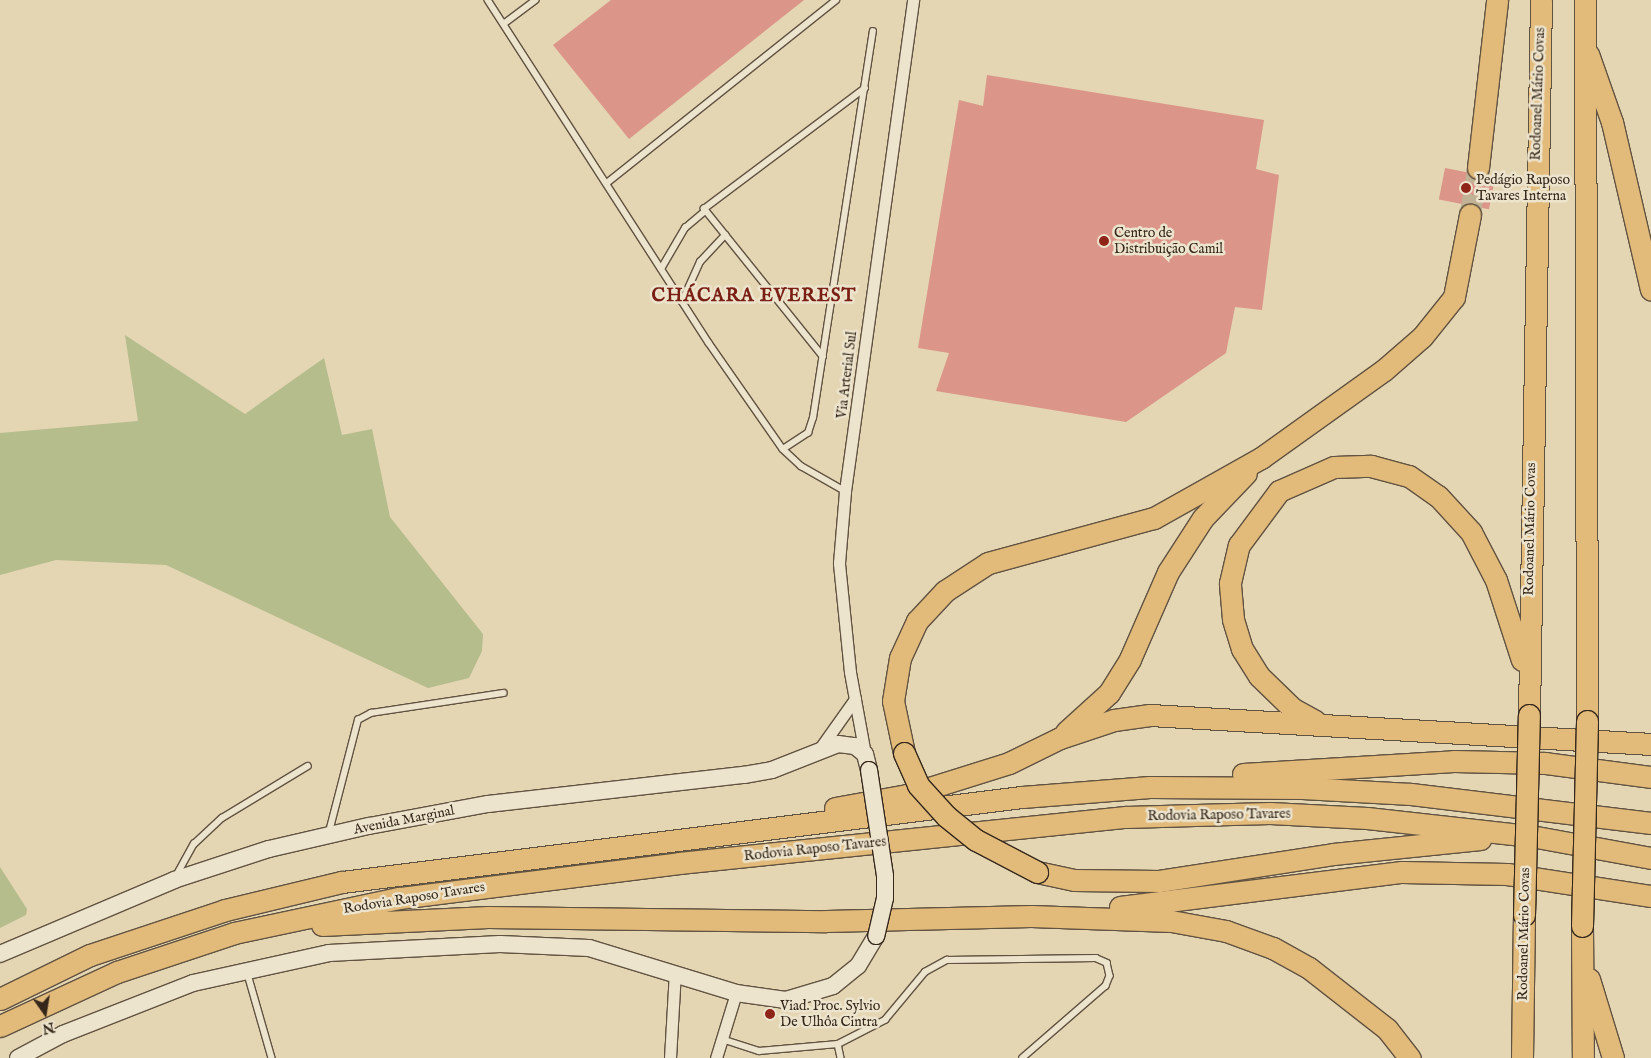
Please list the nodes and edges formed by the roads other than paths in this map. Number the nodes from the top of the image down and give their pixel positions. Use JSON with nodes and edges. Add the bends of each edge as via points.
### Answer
{"nodes":[{"id":1,"x":488,"y":0,"type":"edge"},
{"id":2,"x":535,"y":0,"type":"edge"},
{"id":3,"x":836,"y":0,"type":"edge"},
{"id":4,"x":914,"y":0,"type":"edge"},
{"id":5,"x":1497,"y":0,"type":"edge"},
{"id":6,"x":1541,"y":0,"type":"edge"},
{"id":7,"x":1585,"y":0,"type":"edge"},
{"id":8,"x":505,"y":23,"type":"junction"},
{"id":9,"x":873,"y":32,"type":"dead end"},
{"id":10,"x":1585,"y":49,"type":"junction"},
{"id":11,"x":864,"y":88,"type":"junction"},
{"id":12,"x":1478,"y":168,"type":"tunnel mouth"},
{"id":13,"x":607,"y":183,"type":"junction"},
{"id":14,"x":704,"y":212,"type":"junction"},
{"id":15,"x":1470,"y":215,"type":"tunnel mouth"},
{"id":16,"x":724,"y":235,"type":"junction"},
{"id":17,"x":661,"y":269,"type":"junction"},
{"id":18,"x":1651,"y":290,"type":"edge"},
{"id":19,"x":682,"y":302,"type":"junction"},
{"id":20,"x":823,"y":357,"type":"junction"},
{"id":21,"x":783,"y":448,"type":"junction"},
{"id":22,"x":1261,"y":458,"type":"junction"},
{"id":23,"x":845,"y":491,"type":"junction"},
{"id":24,"x":1528,"y":677,"type":"junction"},
{"id":25,"x":504,"y":693,"type":"dead end"},
{"id":26,"x":855,"y":699,"type":"junction"},
{"id":27,"x":1322,"y":724,"type":"junction"},
{"id":28,"x":1060,"y":738,"type":"junction"},
{"id":29,"x":1651,"y":744,"type":"edge"},
{"id":30,"x":821,"y":747,"type":"junction"},
{"id":31,"x":865,"y":754,"type":"junction"},
{"id":32,"x":308,"y":766,"type":"dead end"},
{"id":33,"x":1651,"y":777,"type":"edge"},
{"id":34,"x":1150,"y":787,"type":"junction"},
{"id":35,"x":1651,"y":823,"type":"edge"},
{"id":36,"x":328,"y":836,"type":"junction"},
{"id":37,"x":1531,"y":836,"type":"junction"},
{"id":38,"x":670,"y":839,"type":"junction"},
{"id":39,"x":1651,"y":858,"type":"edge"},
{"id":40,"x":174,"y":880,"type":"junction"},
{"id":41,"x":1651,"y":896,"type":"edge"},
{"id":42,"x":1030,"y":916,"type":"junction"},
{"id":43,"x":234,"y":933,"type":"junction"},
{"id":44,"x":0,"y":954,"type":"edge"},
{"id":45,"x":1583,"y":957,"type":"junction"},
{"id":46,"x":247,"y":969,"type":"junction"},
{"id":47,"x":675,"y":972,"type":"junction"},
{"id":48,"x":34,"y":979,"type":"junction"},
{"id":49,"x":0,"y":989,"type":"edge"},
{"id":50,"x":736,"y":993,"type":"junction"},
{"id":51,"x":0,"y":999,"type":"edge"},
{"id":52,"x":0,"y":1026,"type":"edge"},
{"id":53,"x":722,"y":1039,"type":"junction"},
{"id":54,"x":838,"y":1044,"type":"junction"},
{"id":55,"x":759,"y":1051,"type":"junction"},
{"id":56,"x":18,"y":1058,"type":"edge"},
{"id":57,"x":272,"y":1058,"type":"edge"},
{"id":58,"x":670,"y":1058,"type":"edge"},
{"id":59,"x":716,"y":1058,"type":"edge"},
{"id":60,"x":756,"y":1058,"type":"edge"},
{"id":61,"x":841,"y":1058,"type":"edge"},
{"id":62,"x":1023,"y":1058,"type":"edge"},
{"id":63,"x":1410,"y":1058,"type":"edge"},
{"id":64,"x":1522,"y":1058,"type":"edge"},
{"id":65,"x":1583,"y":1058,"type":"edge"},
{"id":66,"x":1613,"y":1058,"type":"edge"}],
"edges":[{"from":1,"to":8,"type":"lane"},
{"from":2,"to":8,"type":"lane"},
{"from":3,"to":13,"type":"lane"},
{"from":4,"to":23,"type":"street","name":"Via Arterial Sul"},
{"from":5,"to":12,"type":"highway"},
{"from":6,"to":24,"type":"highway","name":"Rodoanel Mário Covas"},
{"from":7,"to":10,"type":"highway"},
{"from":8,"to":13,"type":"lane"},
{"from":9,"to":11,"type":"lane"},
{"from":10,"to":18,"type":"highway","via":[[1606,100]]},
{"from":10,"to":45,"type":"highway","bridge":true},
{"from":11,"to":14,"type":"lane"},
{"from":11,"to":20,"type":"lane"},
{"from":13,"to":17,"type":"lane"},
{"from":14,"to":16,"type":"lane"},
{"from":14,"to":17,"type":"lane","via":[[685,228]]},
{"from":15,"to":22,"type":"highway","via":[[1459,280],[1443,314],[1384,370]]},
{"from":16,"to":19,"type":"lane","via":[[700,262]]},
{"from":16,"to":20,"type":"lane"},
{"from":17,"to":19,"type":"lane"},
{"from":19,"to":21,"type":"lane"},
{"from":20,"to":21,"type":"lane","via":[[812,425],[808,433]]},
{"from":21,"to":23,"type":"lane","via":[[801,466]]},
{"from":22,"to":28,"type":"highway","via":[[1203,518],[1173,564],[1130,659],[1109,693]]},
{"from":22,"to":37,"type":"highway","bridge":true,"via":[[1154,518],[988,563],[945,591],[917,621],[900,658],[893,702],[904,753],[918,785],[946,816],[976,840],[1037,872],[1082,880],[1159,880],[1410,844]]},
{"from":23,"to":26,"type":"street","name":"Via Arterial Sul","via":[[840,563]]},
{"from":24,"to":27,"type":"highway","via":[[1496,580],[1471,532],[1438,496],[1409,476],[1371,466],[1334,467],[1280,491],[1239,545],[1230,583],[1233,619],[1242,649],[1259,676],[1293,709]]},
{"from":24,"to":64,"type":"highway","name":"Rodoanel Mário Covas","bridge":true},
{"from":25,"to":36,"type":"lane","via":[[371,713],[358,720]]},
{"from":26,"to":30,"type":"street","name":"Avenida Marginal"},
{"from":26,"to":31,"type":"street","name":"Via Arterial Sul"},
{"from":27,"to":28,"type":"highway","via":[[1150,715],[1114,720]]},
{"from":27,"to":29,"type":"highway"},
{"from":28,"to":38,"type":"highway","via":[[1008,762],[907,795]]},
{"from":30,"to":31,"type":"main road","name":"Avenida Marginal","via":[[847,744]]},
{"from":30,"to":36,"type":"main road","name":"Avenida Marginal","via":[[772,770],[488,804]]},
{"from":31,"to":50,"type":"main road","bridge":true,"via":[[885,876],[885,898],[876,936],[858,966],[811,996],[786,1000]]},
{"from":32,"to":40,"type":"lane","via":[[222,818],[194,844]]},
{"from":33,"to":34,"type":"highway","via":[[1545,763],[1454,761],[1228,775]]},
{"from":34,"to":35,"type":"highway","name":"Rodovia Raposo Tavares","via":[[1411,794]]},
{"from":34,"to":38,"type":"highway","name":"Rodovia Raposo Tavares","via":[[1022,797]]},
{"from":36,"to":40,"type":"main road","name":"Avenida Marginal"},
{"from":37,"to":39,"type":"highway","name":"Rodovia Raposo Tavares"},
{"from":37,"to":43,"type":"highway","name":"Rodovia Raposo Tavares","via":[[1270,813],[1126,817],[679,862],[399,898]]},
{"from":38,"to":48,"type":"highway","name":"Rodovia Raposo Tavares","via":[[342,882],[226,910],[90,955]]},
{"from":40,"to":44,"type":"main road","name":"Avenida Marginal"},
{"from":41,"to":42,"type":"highway","via":[[1507,874],[1402,872]]},
{"from":42,"to":43,"type":"highway","via":[[826,922],[488,917]]},
{"from":42,"to":63,"type":"highway","via":[[1171,921],[1226,931],[1273,948],[1362,1007]]},
{"from":43,"to":52,"type":"highway","name":"Rodovia Raposo Tavares","via":[[117,972]]},
{"from":45,"to":65,"type":"highway"},
{"from":45,"to":66,"type":"highway"},
{"from":46,"to":47,"type":"main road","via":[[329,953],[500,944],[589,948]]},
{"from":46,"to":56,"type":"main road","via":[[123,1008]]},
{"from":46,"to":57,"type":"lane"},
{"from":47,"to":50,"type":"main road"},
{"from":47,"to":58,"type":"street"},
{"from":48,"to":49,"type":"main road"},
{"from":48,"to":51,"type":"highway","name":"Rodovia Raposo Tavares"},
{"from":50,"to":53,"type":"street"},
{"from":53,"to":55,"type":"lane"},
{"from":53,"to":59,"type":"street"},
{"from":54,"to":55,"type":"lane"},
{"from":54,"to":61,"type":"lane"},
{"from":54,"to":62,"type":"lane","via":[[885,1020],[936,963],[966,958],[1096,958],[1107,962],[1110,976],[1106,986]]},
{"from":55,"to":60,"type":"lane"}]}
